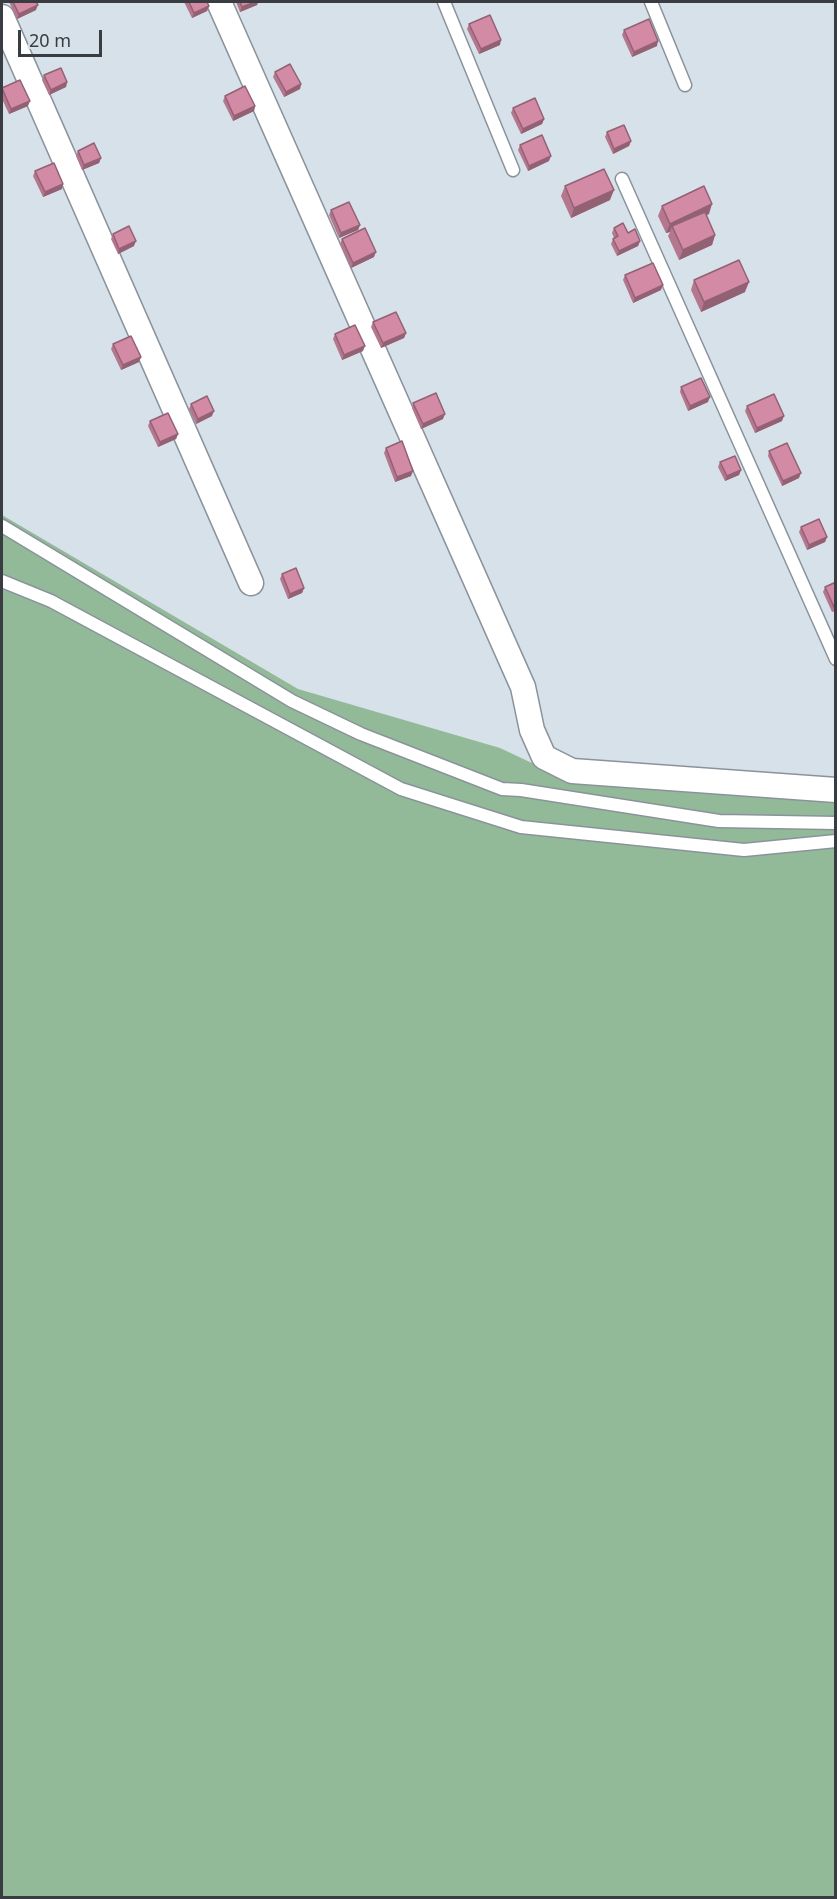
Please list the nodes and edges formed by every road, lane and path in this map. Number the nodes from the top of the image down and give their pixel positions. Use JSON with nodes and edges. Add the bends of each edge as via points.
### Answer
{"nodes":[{"id":1,"x":219,"y":2,"type":"edge"},
{"id":2,"x":444,"y":2,"type":"edge"},
{"id":3,"x":651,"y":2,"type":"edge"},
{"id":4,"x":2,"y":17,"type":"edge"},
{"id":5,"x":685,"y":85,"type":"dead end"},
{"id":6,"x":513,"y":170,"type":"dead end"},
{"id":7,"x":622,"y":179,"type":"dead end"},
{"id":8,"x":2,"y":526,"type":"edge"},
{"id":9,"x":2,"y":581,"type":"edge"},
{"id":10,"x":251,"y":583,"type":"dead end"},
{"id":11,"x":836,"y":659,"type":"edge"},
{"id":12,"x":836,"y":790,"type":"edge"},
{"id":13,"x":836,"y":823,"type":"edge"},
{"id":14,"x":836,"y":841,"type":"edge"}],
"edges":[{"from":1,"to":12,"type":"street","via":[[523,687],[532,730],[544,757],[572,771]]},
{"from":2,"to":6,"type":"lane"},
{"from":3,"to":5,"type":"lane"},
{"from":4,"to":10,"type":"street"},
{"from":7,"to":11,"type":"lane"},
{"from":8,"to":13,"type":"lane","via":[[292,701],[361,734],[502,789],[719,821]]},
{"from":9,"to":14,"type":"lane","via":[[51,601],[401,789],[521,827],[744,850]]}]}
